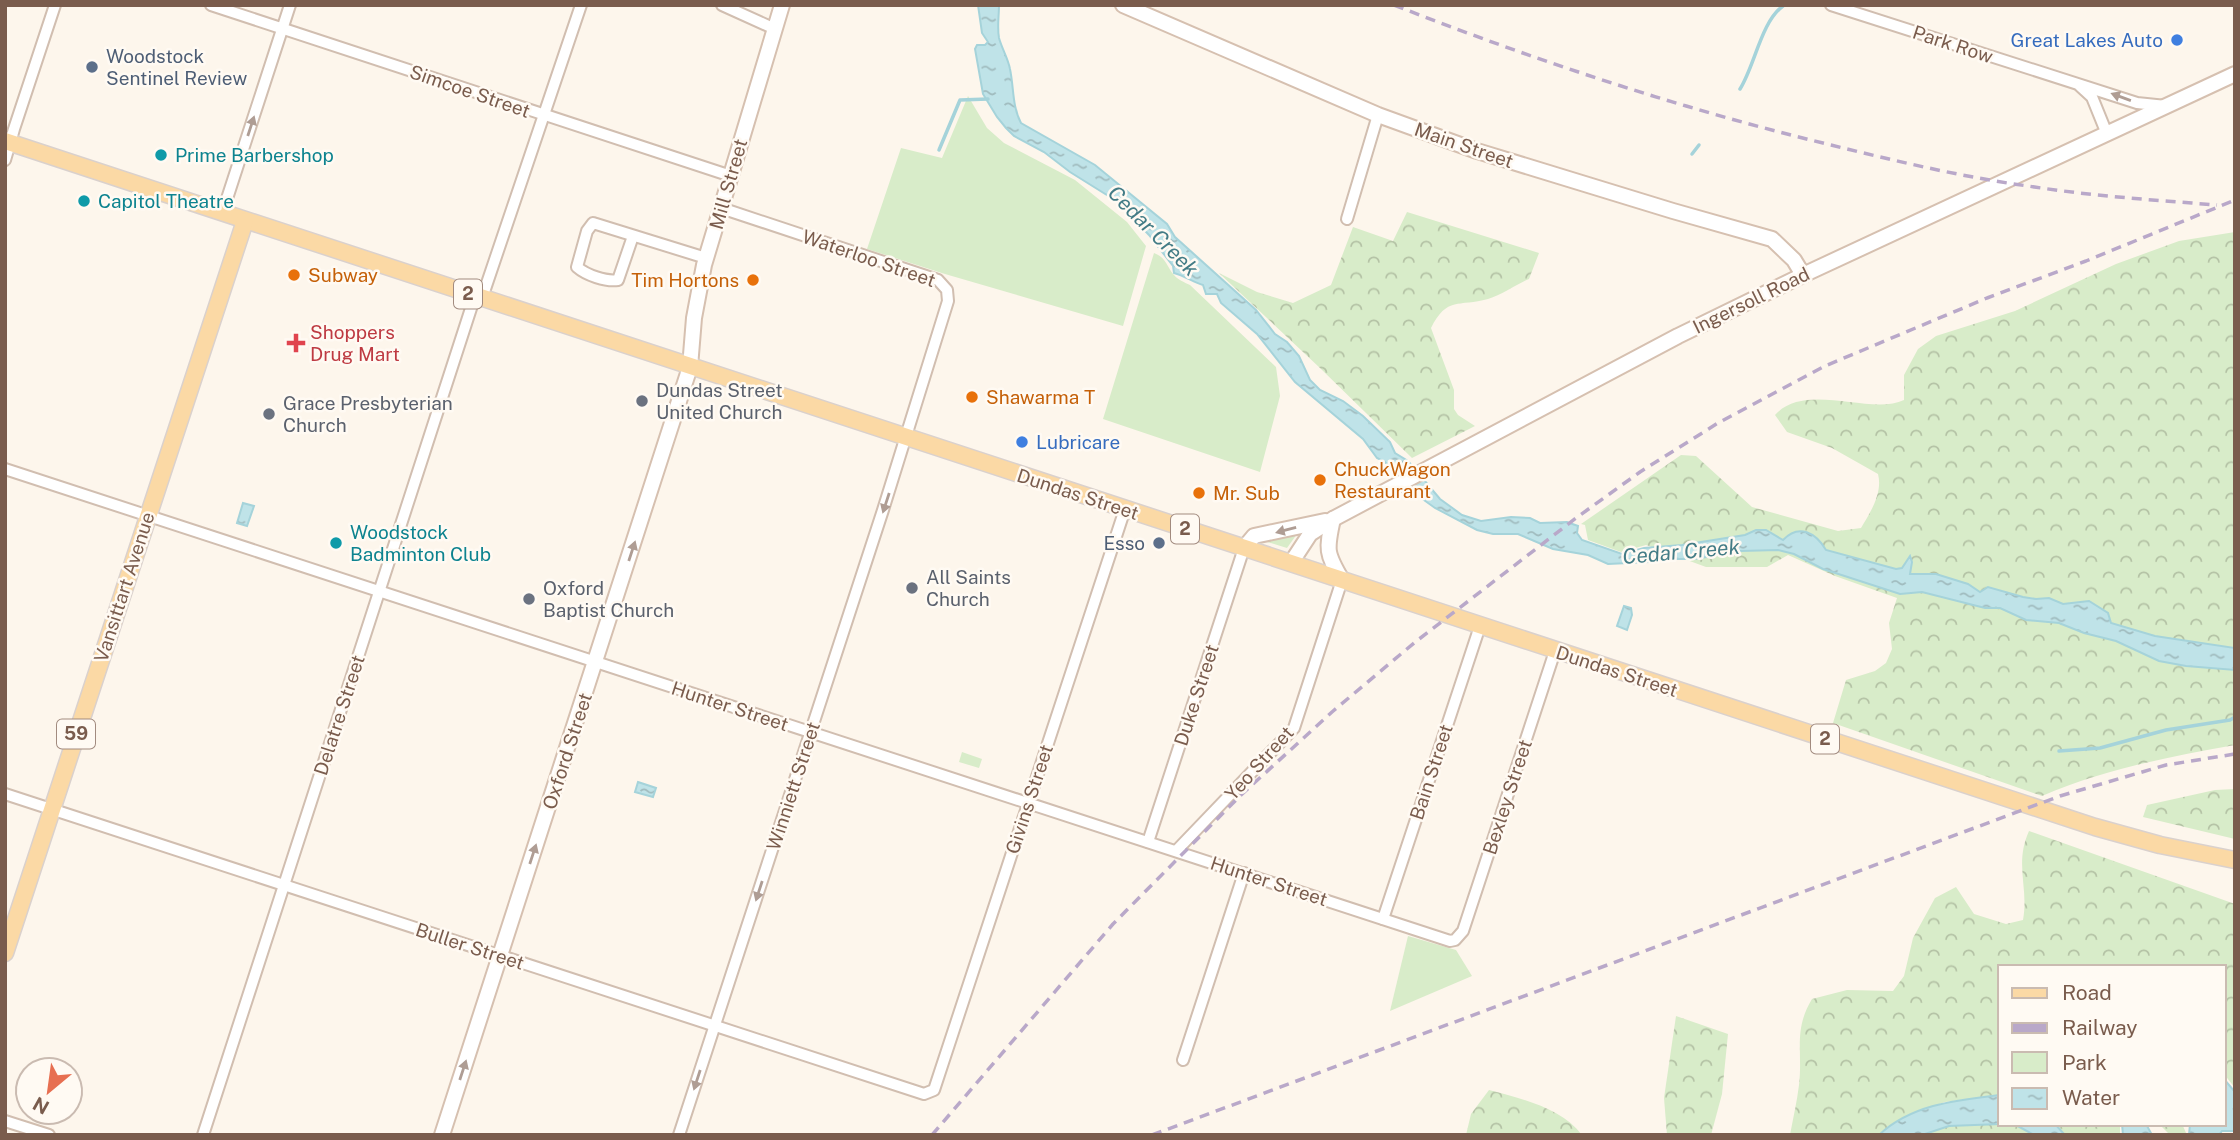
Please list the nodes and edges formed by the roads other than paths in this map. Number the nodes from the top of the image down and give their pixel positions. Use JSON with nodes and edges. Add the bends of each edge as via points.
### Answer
{"nodes":[{"id":1,"x":55,"y":5,"type":"edge"},
{"id":2,"x":211,"y":5,"type":"edge"},
{"id":3,"x":290,"y":5,"type":"edge"},
{"id":4,"x":582,"y":5,"type":"edge"},
{"id":5,"x":722,"y":5,"type":"edge"},
{"id":6,"x":782,"y":5,"type":"edge"},
{"id":7,"x":1123,"y":5,"type":"edge"},
{"id":8,"x":1831,"y":5,"type":"edge"},
{"id":9,"x":282,"y":29,"type":"junction"},
{"id":10,"x":775,"y":29,"type":"junction"},
{"id":11,"x":2235,"y":74,"type":"edge"},
{"id":12,"x":2075,"y":82,"type":"junction"},
{"id":13,"x":2169,"y":106,"type":"junction"},
{"id":14,"x":1378,"y":115,"type":"junction"},
{"id":15,"x":544,"y":116,"type":"junction"},
{"id":16,"x":2107,"y":134,"type":"junction"},
{"id":17,"x":8,"y":142,"type":"edge"},
{"id":18,"x":5,"y":160,"type":"edge"},
{"id":19,"x":731,"y":176,"type":"junction"},
{"id":20,"x":721,"y":208,"type":"junction"},
{"id":21,"x":222,"y":214,"type":"junction"},
{"id":22,"x":1347,"y":219,"type":"dead end"},
{"id":23,"x":245,"y":221,"type":"junction"},
{"id":24,"x":633,"y":236,"type":"junction"},
{"id":25,"x":706,"y":258,"type":"junction"},
{"id":26,"x":1803,"y":275,"type":"junction"},
{"id":27,"x":479,"y":297,"type":"junction"},
{"id":28,"x":690,"y":367,"type":"junction"},
{"id":29,"x":906,"y":438,"type":"junction"},
{"id":30,"x":5,"y":468,"type":"edge"},
{"id":31,"x":1125,"y":509,"type":"junction"},
{"id":32,"x":147,"y":516,"type":"junction"},
{"id":33,"x":1333,"y":519,"type":"junction"},
{"id":34,"x":1244,"y":548,"type":"junction"},
{"id":35,"x":1291,"y":563,"type":"junction"},
{"id":36,"x":1342,"y":580,"type":"junction"},
{"id":37,"x":379,"y":592,"type":"junction"},
{"id":38,"x":1480,"y":626,"type":"junction"},
{"id":39,"x":1555,"y":651,"type":"junction"},
{"id":40,"x":596,"y":662,"type":"junction"},
{"id":41,"x":810,"y":733,"type":"junction"},
{"id":42,"x":5,"y":794,"type":"edge"},
{"id":43,"x":1028,"y":803,"type":"junction"},
{"id":44,"x":52,"y":810,"type":"junction"},
{"id":45,"x":1148,"y":842,"type":"junction"},
{"id":46,"x":1177,"y":850,"type":"junction"},
{"id":47,"x":2235,"y":860,"type":"edge"},
{"id":48,"x":1244,"y":873,"type":"junction"},
{"id":49,"x":284,"y":885,"type":"junction"},
{"id":50,"x":1382,"y":919,"type":"junction"},
{"id":51,"x":1455,"y":940,"type":"joint"},
{"id":52,"x":5,"y":953,"type":"edge"},
{"id":53,"x":499,"y":956,"type":"junction"},
{"id":54,"x":715,"y":1026,"type":"junction"},
{"id":55,"x":1183,"y":1060,"type":"dead end"},
{"id":56,"x":934,"y":1090,"type":"joint"},
{"id":57,"x":5,"y":1121,"type":"edge"},
{"id":58,"x":48,"y":1135,"type":"edge"},
{"id":59,"x":203,"y":1135,"type":"edge"},
{"id":60,"x":442,"y":1135,"type":"edge"},
{"id":61,"x":679,"y":1135,"type":"edge"}],
"edges":[{"from":1,"to":17,"type":"street"},
{"from":2,"to":9,"type":"street","name":"Simcoe Street"},
{"from":3,"to":9,"type":"street"},
{"from":4,"to":15,"type":"street","name":"Delatre Street"},
{"from":5,"to":10,"type":"street"},
{"from":6,"to":10,"type":"main road","name":"Mill Street"},
{"from":7,"to":14,"type":"main road","name":"Main Street"},
{"from":8,"to":12,"type":"street","name":"Park Row"},
{"from":9,"to":15,"type":"street","name":"Simcoe Street"},
{"from":21,"to":9,"type":"street","one_way":true},
{"from":10,"to":19,"type":"main road","name":"Mill Street"},
{"from":11,"to":13,"type":"main road","name":"Ingersoll Road"},
{"from":13,"to":12,"type":"street","name":"Park Row","one_way":true,"via":[[2137,103]]},
{"from":12,"to":16,"type":"street","via":[[2092,97]]},
{"from":13,"to":16,"type":"main road","name":"Ingersoll Road"},
{"from":14,"to":22,"type":"street"},
{"from":14,"to":26,"type":"main road","name":"Main Street","via":[[1477,151],[1772,239]]},
{"from":15,"to":19,"type":"street","name":"Simcoe Street"},
{"from":15,"to":27,"type":"street","name":"Delatre Street"},
{"from":16,"to":26,"type":"main road","name":"Ingersoll Road"},
{"from":17,"to":18,"type":"street"},
{"from":17,"to":21,"type":"main road","name":"Dundas Street","number":"2"},
{"from":19,"to":20,"type":"main road","name":"Mill Street"},
{"from":20,"to":25,"type":"main road","name":"Mill Street"},
{"from":20,"to":29,"type":"street","name":"Waterloo Street","via":[[946,286],[948,301]]},
{"from":21,"to":23,"type":"main road","name":"Dundas Street","number":"2"},
{"from":23,"to":27,"type":"main road","name":"Dundas Street","number":"2"},
{"from":23,"to":32,"type":"main road","name":"Vansittart Avenue","number":"59"},
{"from":24,"to":24,"type":"street","via":[[591,225],[577,267],[618,280]]},
{"from":24,"to":25,"type":"street"},
{"from":25,"to":28,"type":"main road","name":"Mill Street"},
{"from":26,"to":33,"type":"main road","name":"Ingersoll Road"},
{"from":27,"to":28,"type":"main road","name":"Dundas Street","number":"2"},
{"from":27,"to":37,"type":"street","name":"Delatre Street"},
{"from":28,"to":29,"type":"main road","name":"Dundas Street","number":"2"},
{"from":40,"to":28,"type":"main road","name":"Oxford Street","one_way":true},
{"from":29,"to":31,"type":"main road","name":"Dundas Street","number":"2"},
{"from":29,"to":41,"type":"street","name":"Winniett Street","one_way":true},
{"from":30,"to":32,"type":"street","name":"Hunter Street"},
{"from":31,"to":34,"type":"main road","name":"Dundas Street","number":"2"},
{"from":31,"to":43,"type":"street","name":"Givins Street"},
{"from":32,"to":37,"type":"street","name":"Hunter Street"},
{"from":32,"to":44,"type":"main road","name":"Vansittart Avenue","number":"59"},
{"from":33,"to":34,"type":"main road","one_way":true,"via":[[1254,536]]},
{"from":33,"to":35,"type":"main road","name":"Ingersoll Road","via":[[1310,534]]},
{"from":33,"to":36,"type":"main road","via":[[1330,560]]},
{"from":34,"to":35,"type":"main road","name":"Dundas Street","number":"2"},
{"from":34,"to":45,"type":"street","name":"Duke Street"},
{"from":35,"to":36,"type":"main road","name":"Dundas Street","number":"2"},
{"from":36,"to":38,"type":"main road","name":"Dundas Street","number":"2"},
{"from":36,"to":46,"type":"street","name":"Yeo Street","via":[[1294,727]]},
{"from":37,"to":40,"type":"street","name":"Hunter Street"},
{"from":37,"to":49,"type":"street","name":"Delatre Street"},
{"from":38,"to":39,"type":"main road","name":"Dundas Street","number":"2"},
{"from":38,"to":50,"type":"street","name":"Bain Street"},
{"from":39,"to":47,"type":"main road","name":"Dundas Street","number":"2","via":[[2095,827]]},
{"from":39,"to":51,"type":"street","name":"Bexley Street","via":[[1463,931]]},
{"from":40,"to":41,"type":"street","name":"Hunter Street"},
{"from":53,"to":40,"type":"main road","name":"Oxford Street","one_way":true},
{"from":41,"to":43,"type":"street","name":"Hunter Street"},
{"from":41,"to":54,"type":"street","name":"Winniett Street","one_way":true},
{"from":42,"to":44,"type":"street","name":"Buller Street"},
{"from":43,"to":45,"type":"street","name":"Hunter Street"},
{"from":43,"to":56,"type":"street","name":"Givins Street"},
{"from":44,"to":49,"type":"street","name":"Buller Street"},
{"from":44,"to":52,"type":"main road","name":"Vansittart Avenue","number":"59"},
{"from":45,"to":46,"type":"street","name":"Hunter Street"},
{"from":46,"to":48,"type":"street","name":"Hunter Street"},
{"from":48,"to":50,"type":"street","name":"Hunter Street"},
{"from":48,"to":55,"type":"street"},
{"from":49,"to":53,"type":"street","name":"Buller Street"},
{"from":49,"to":59,"type":"street","name":"Delatre Street"},
{"from":50,"to":51,"type":"street","name":"Hunter Street"},
{"from":53,"to":54,"type":"street","name":"Buller Street"},
{"from":60,"to":53,"type":"main road","name":"Oxford Street","one_way":true},
{"from":54,"to":56,"type":"street","name":"Buller Street","via":[[920,1094]]},
{"from":54,"to":61,"type":"street","name":"Winniett Street","one_way":true},
{"from":57,"to":58,"type":"street"}]}
